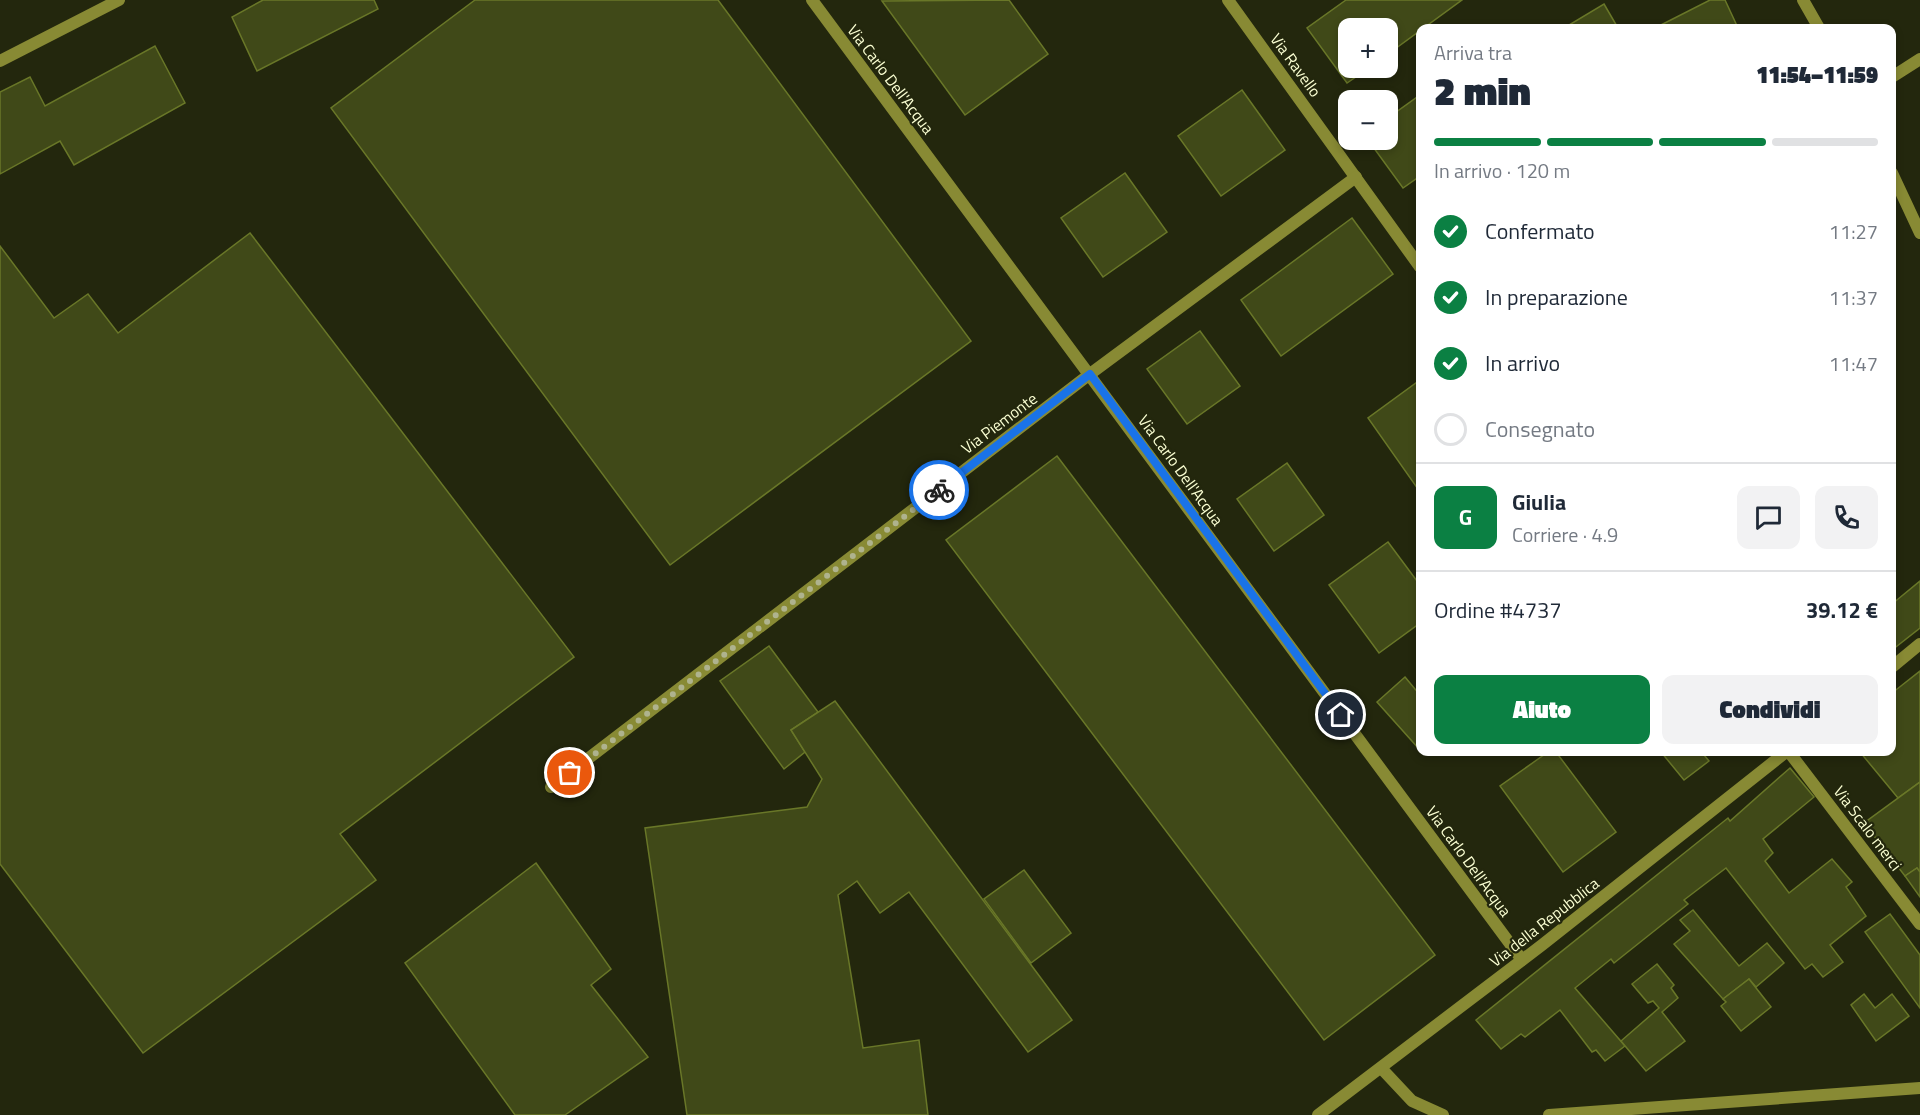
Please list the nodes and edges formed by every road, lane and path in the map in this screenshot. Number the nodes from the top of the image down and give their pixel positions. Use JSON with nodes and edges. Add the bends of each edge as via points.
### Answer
{"nodes":[{"id":1,"x":119,"y":0,"type":"edge"},
{"id":2,"x":812,"y":0,"type":"edge"},
{"id":3,"x":1228,"y":0,"type":"edge"},
{"id":4,"x":1803,"y":0,"type":"edge"},
{"id":5,"x":1817,"y":24,"type":"edge"},
{"id":6,"x":1920,"y":59,"type":"edge"},
{"id":7,"x":0,"y":61,"type":"edge"},
{"id":8,"x":1896,"y":74,"type":"edge"},
{"id":9,"x":1356,"y":177,"type":"junction"},
{"id":10,"x":1896,"y":181,"type":"edge"},
{"id":11,"x":1920,"y":233,"type":"edge"},
{"id":12,"x":1416,"y":261,"type":"edge"},
{"id":13,"x":1090,"y":374,"type":"junction"},
{"id":14,"x":1920,"y":644,"type":"edge"},
{"id":15,"x":1896,"y":664,"type":"edge"},
{"id":16,"x":1783,"y":756,"type":"edge"},
{"id":17,"x":1791,"y":756,"type":"edge"},
{"id":18,"x":551,"y":787,"type":"dead end"},
{"id":19,"x":1920,"y":924,"type":"edge"},
{"id":20,"x":1522,"y":960,"type":"junction"},
{"id":21,"x":1382,"y":1069,"type":"junction"},
{"id":22,"x":1920,"y":1088,"type":"edge"},
{"id":23,"x":1318,"y":1115,"type":"edge"},
{"id":24,"x":1443,"y":1115,"type":"edge"},
{"id":25,"x":1549,"y":1115,"type":"edge"}],
"edges":[{"from":1,"to":7,"type":"street"},
{"from":2,"to":13,"type":"street","name":"Via Carlo Dell'Acqua"},
{"from":3,"to":9,"type":"street","name":"Via Ravello"},
{"from":4,"to":5,"type":"street"},
{"from":6,"to":8,"type":"street"},
{"from":9,"to":12,"type":"street","name":"Via Ravello"},
{"from":9,"to":13,"type":"street","name":"Via Piemonte"},
{"from":10,"to":11,"type":"street"},
{"from":13,"to":18,"type":"street","name":"Via Piemonte"},
{"from":13,"to":20,"type":"street","name":"Via Carlo Dell'Acqua"},
{"from":14,"to":15,"type":"street"},
{"from":16,"to":20,"type":"street","name":"Via della Repubblica"},
{"from":17,"to":19,"type":"street","name":"Via Scalo merci"},
{"from":20,"to":21,"type":"street","name":"Via della Repubblica"},
{"from":21,"to":23,"type":"street","name":"Via della Repubblica"},
{"from":21,"to":24,"type":"street","via":[[1412,1101]]},
{"from":22,"to":25,"type":"street"}]}
